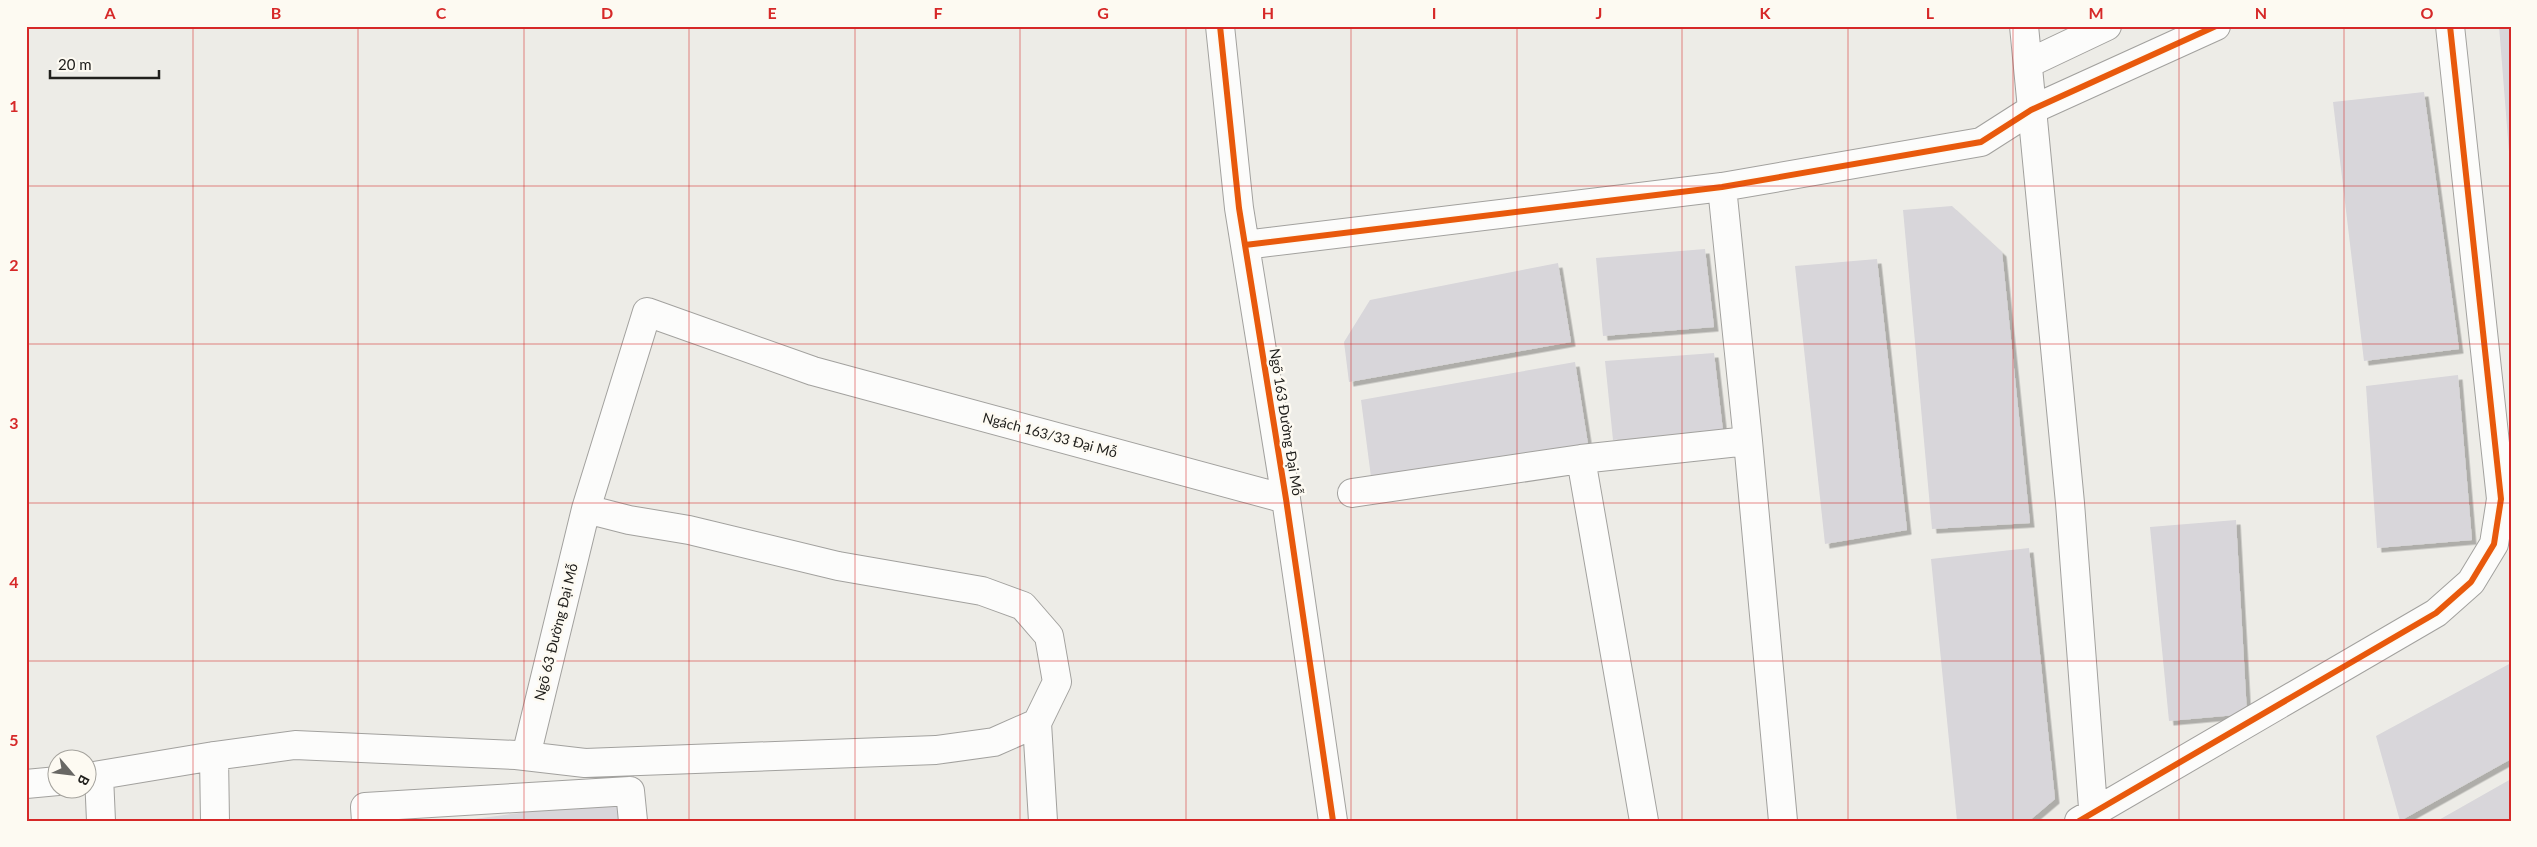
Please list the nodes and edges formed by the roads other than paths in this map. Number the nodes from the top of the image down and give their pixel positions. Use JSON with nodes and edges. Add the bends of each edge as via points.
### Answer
{"nodes":[{"id":1,"x":1220,"y":26,"type":"edge"},
{"id":2,"x":2024,"y":26,"type":"edge"},
{"id":3,"x":2107,"y":26,"type":"edge"},
{"id":4,"x":2216,"y":26,"type":"edge"},
{"id":5,"x":2450,"y":26,"type":"edge"},
{"id":6,"x":2029,"y":63,"type":"junction"},
{"id":7,"x":2031,"y":110,"type":"junction"},
{"id":8,"x":1722,"y":187,"type":"junction"},
{"id":9,"x":1244,"y":245,"type":"junction"},
{"id":10,"x":1748,"y":441,"type":"junction"},
{"id":11,"x":1581,"y":458,"type":"junction"},
{"id":12,"x":1352,"y":493,"type":"dead end"},
{"id":13,"x":1286,"y":499,"type":"junction"},
{"id":14,"x":586,"y":509,"type":"junction"},
{"id":15,"x":1037,"y":723,"type":"junction"},
{"id":16,"x":214,"y":756,"type":"junction"},
{"id":17,"x":526,"y":756,"type":"junction"},
{"id":18,"x":98,"y":775,"type":"edge"},
{"id":19,"x":48,"y":782,"type":"edge"},
{"id":20,"x":26,"y":784,"type":"edge"},
{"id":21,"x":97,"y":800,"type":"edge"},
{"id":22,"x":2089,"y":818,"type":"edge"},
{"id":23,"x":101,"y":821,"type":"edge"},
{"id":24,"x":215,"y":821,"type":"edge"},
{"id":25,"x":366,"y":821,"type":"edge"},
{"id":26,"x":634,"y":821,"type":"edge"},
{"id":27,"x":1043,"y":821,"type":"edge"},
{"id":28,"x":1333,"y":821,"type":"edge"},
{"id":29,"x":1644,"y":821,"type":"edge"},
{"id":30,"x":1782,"y":821,"type":"edge"}],
"edges":[{"from":1,"to":9,"type":"street","name":"Ngõ 163 Đường Đại Mỗ"},
{"from":2,"to":6,"type":"street"},
{"from":3,"to":6,"type":"street"},
{"from":4,"to":7,"type":"street"},
{"from":5,"to":22,"type":"street","via":[[2501,499],[2494,544],[2471,582],[2436,614]]},
{"from":6,"to":7,"type":"street"},
{"from":7,"to":8,"type":"street","via":[[1981,142]]},
{"from":7,"to":22,"type":"street","via":[[2070,503]]},
{"from":8,"to":9,"type":"street"},
{"from":8,"to":10,"type":"street"},
{"from":9,"to":13,"type":"street","name":"Ngõ 163 Đường Đại Mỗ"},
{"from":10,"to":11,"type":"street"},
{"from":10,"to":30,"type":"street"},
{"from":11,"to":12,"type":"street"},
{"from":11,"to":29,"type":"street"},
{"from":13,"to":14,"type":"street","name":"Ngách 163/33 Đại Mỗ","via":[[813,372],[647,312]]},
{"from":13,"to":28,"type":"street","name":"Ngõ 163 Đường Đại Mỗ"},
{"from":14,"to":15,"type":"street","via":[[838,566],[982,590],[1023,606],[1049,636],[1057,682]]},
{"from":14,"to":17,"type":"street","name":"Ngõ 63 Đường Đại Mỗ"},
{"from":15,"to":17,"type":"street","via":[[994,742],[936,750],[585,763]]},
{"from":15,"to":27,"type":"street"},
{"from":16,"to":17,"type":"street","via":[[295,745]]},
{"from":16,"to":18,"type":"street"},
{"from":16,"to":24,"type":"street"},
{"from":19,"to":20,"type":"street"},
{"from":21,"to":23,"type":"street"},
{"from":25,"to":26,"type":"street","via":[[365,807],[630,791]]}]}
